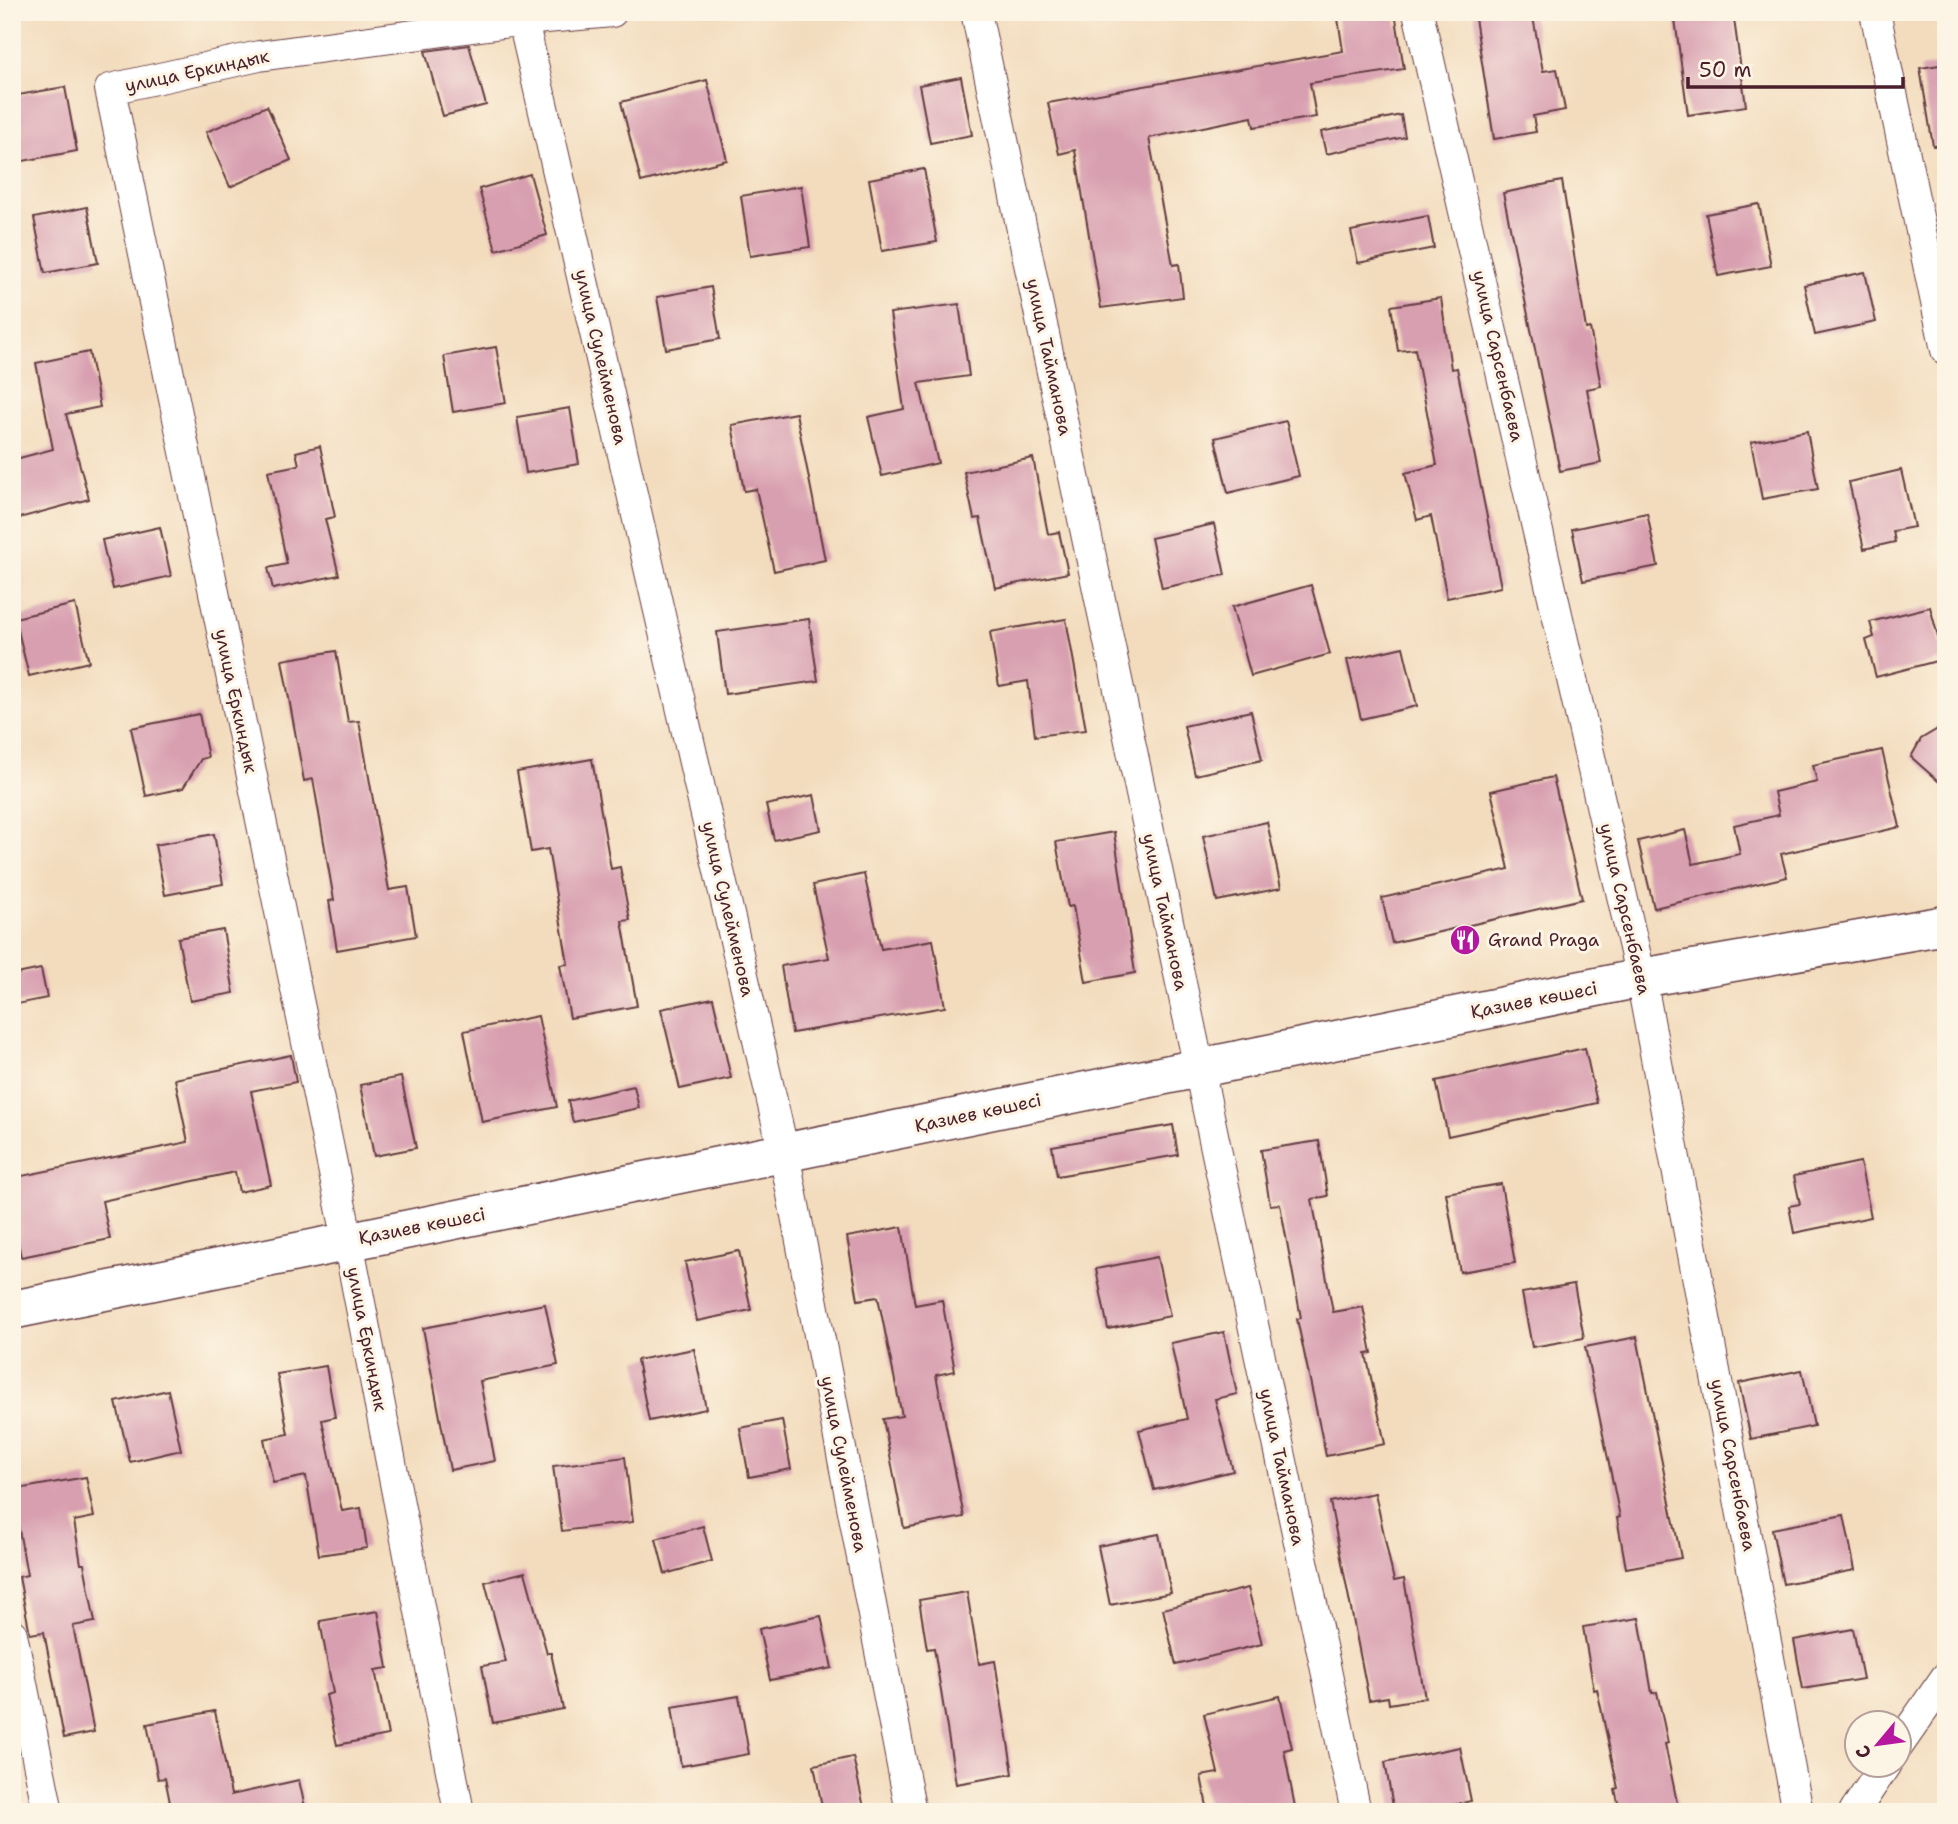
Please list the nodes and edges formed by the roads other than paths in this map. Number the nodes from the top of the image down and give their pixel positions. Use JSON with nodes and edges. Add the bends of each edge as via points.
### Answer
{"nodes":[{"id":1,"x":612,"y":12,"type":"edge"},
{"id":2,"x":976,"y":12,"type":"edge"},
{"id":3,"x":1418,"y":12,"type":"edge"},
{"id":4,"x":1875,"y":12,"type":"edge"},
{"id":5,"x":523,"y":16,"type":"edge"},
{"id":6,"x":1946,"y":350,"type":"edge"},
{"id":7,"x":1946,"y":925,"type":"edge"},
{"id":8,"x":1641,"y":978,"type":"junction"},
{"id":9,"x":1197,"y":1069,"type":"junction"},
{"id":10,"x":784,"y":1153,"type":"junction"},
{"id":11,"x":348,"y":1241,"type":"junction"},
{"id":12,"x":12,"y":1310,"type":"edge"},
{"id":13,"x":12,"y":1634,"type":"edge"},
{"id":14,"x":1946,"y":1676,"type":"edge"},
{"id":15,"x":1912,"y":1727,"type":"edge"},
{"id":16,"x":1877,"y":1778,"type":"edge"},
{"id":17,"x":48,"y":1812,"type":"edge"},
{"id":18,"x":459,"y":1812,"type":"edge"},
{"id":19,"x":911,"y":1812,"type":"edge"},
{"id":20,"x":1356,"y":1812,"type":"edge"},
{"id":21,"x":1798,"y":1812,"type":"edge"},
{"id":22,"x":1854,"y":1812,"type":"edge"}],
"edges":[{"from":1,"to":5,"type":"street","name":"улица Еркиндык"},
{"from":2,"to":9,"type":"street","name":"улица Тайманова"},
{"from":3,"to":8,"type":"street","name":"улица Сарсенбаева"},
{"from":4,"to":6,"type":"street"},
{"from":5,"to":10,"type":"street","name":"улица Сулейменова"},
{"from":5,"to":11,"type":"street","name":"улица Еркиндык","via":[[259,56],[110,89]]},
{"from":7,"to":8,"type":"street","name":"Қазиев көшесі"},
{"from":8,"to":9,"type":"street","name":"Қазиев көшесі"},
{"from":8,"to":21,"type":"street","name":"улица Сарсенбаева"},
{"from":9,"to":10,"type":"street","name":"Қазиев көшесі"},
{"from":9,"to":20,"type":"street","name":"улица Тайманова"},
{"from":10,"to":11,"type":"street","name":"Қазиев көшесі"},
{"from":10,"to":19,"type":"street","name":"улица Сулейменова"},
{"from":11,"to":12,"type":"street","name":"Қазиев көшесі"},
{"from":11,"to":18,"type":"street","name":"улица Еркиндык"},
{"from":13,"to":17,"type":"street"},
{"from":14,"to":15,"type":"street"},
{"from":16,"to":22,"type":"street"}]}
